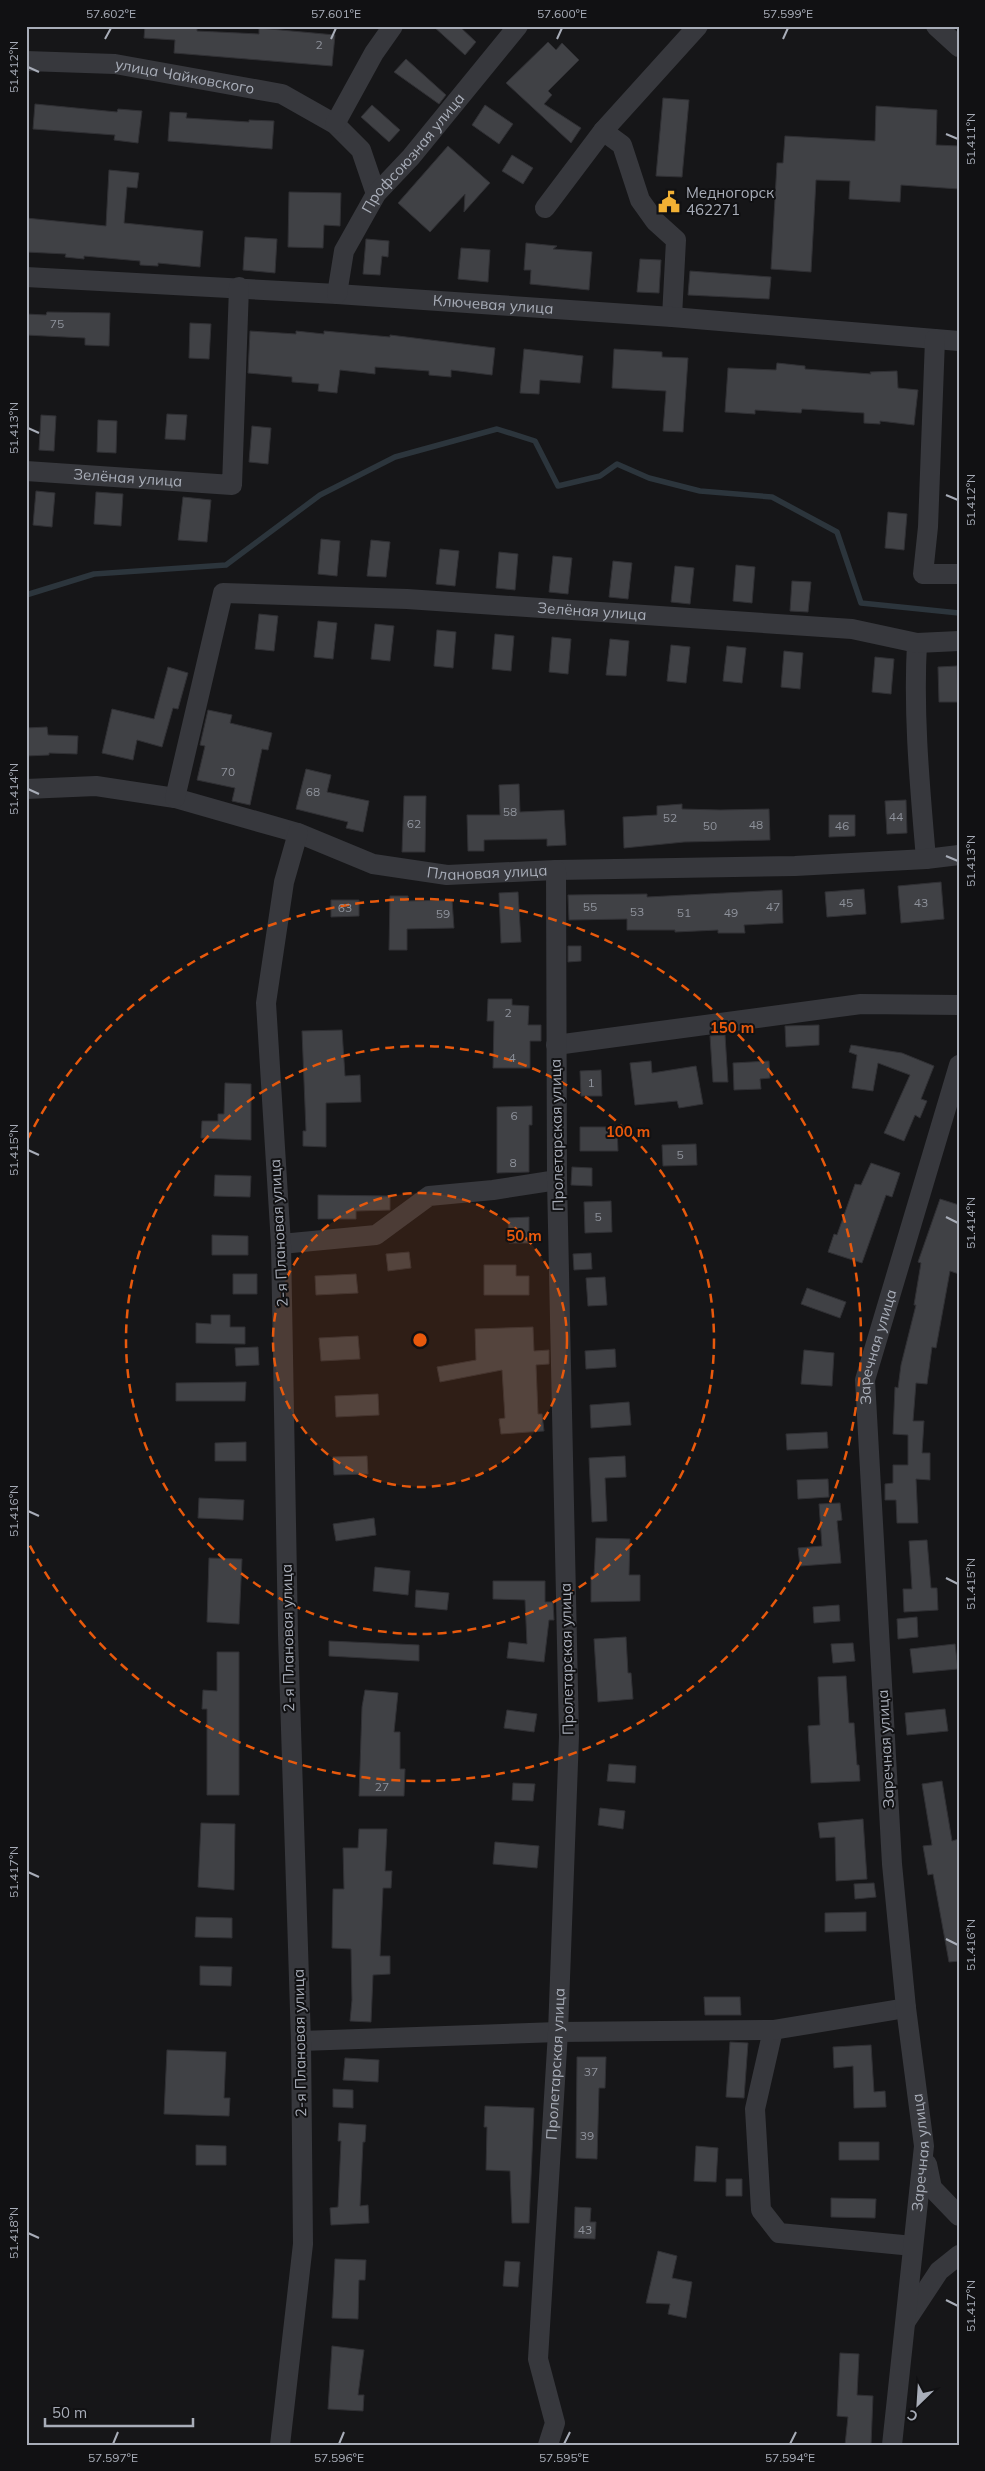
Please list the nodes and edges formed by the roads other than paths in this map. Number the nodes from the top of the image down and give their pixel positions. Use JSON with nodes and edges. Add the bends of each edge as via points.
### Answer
{"nodes":[{"id":1,"x":393,"y":26,"type":"edge"},
{"id":2,"x":518,"y":26,"type":"edge"},
{"id":3,"x":698,"y":26,"type":"edge"},
{"id":4,"x":936,"y":26,"type":"edge"},
{"id":5,"x":959,"y":47,"type":"edge"},
{"id":6,"x":26,"y":61,"type":"edge"},
{"id":7,"x":335,"y":124,"type":"junction"},
{"id":8,"x":603,"y":131,"type":"junction"},
{"id":9,"x":376,"y":194,"type":"junction"},
{"id":10,"x":545,"y":208,"type":"dead end"},
{"id":11,"x":26,"y":277,"type":"edge"},
{"id":12,"x":239,"y":288,"type":"junction"},
{"id":13,"x":337,"y":294,"type":"junction"},
{"id":14,"x":672,"y":317,"type":"junction"},
{"id":15,"x":935,"y":339,"type":"junction"},
{"id":16,"x":959,"y":341,"type":"edge"},
{"id":17,"x":26,"y":471,"type":"edge"},
{"id":18,"x":959,"y":574,"type":"edge"},
{"id":19,"x":959,"y":641,"type":"edge"},
{"id":20,"x":917,"y":643,"type":"junction"},
{"id":21,"x":26,"y":789,"type":"edge"},
{"id":22,"x":175,"y":798,"type":"junction"},
{"id":23,"x":298,"y":833,"type":"junction"},
{"id":24,"x":959,"y":855,"type":"edge"},
{"id":25,"x":926,"y":859,"type":"junction"},
{"id":26,"x":556,"y":870,"type":"junction"},
{"id":27,"x":959,"y":1005,"type":"edge"},
{"id":28,"x":556,"y":1045,"type":"junction"},
{"id":29,"x":959,"y":1064,"type":"edge"},
{"id":30,"x":557,"y":1180,"type":"junction"},
{"id":31,"x":281,"y":1244,"type":"junction"},
{"id":32,"x":906,"y":2008,"type":"junction"},
{"id":33,"x":773,"y":2030,"type":"junction"},
{"id":34,"x":558,"y":2032,"type":"junction"},
{"id":35,"x":301,"y":2041,"type":"junction"},
{"id":36,"x":924,"y":2146,"type":"junction"},
{"id":37,"x":959,"y":2216,"type":"edge"},
{"id":38,"x":913,"y":2246,"type":"junction"},
{"id":39,"x":959,"y":2255,"type":"edge"},
{"id":40,"x":904,"y":2324,"type":"junction"},
{"id":41,"x":280,"y":2445,"type":"edge"},
{"id":42,"x":548,"y":2445,"type":"edge"},
{"id":43,"x":892,"y":2445,"type":"edge"}],
"edges":[{"from":1,"to":7,"type":"street","via":[[374,53]]},
{"from":2,"to":9,"type":"street","name":"Профсоюзная улица","via":[[412,157]]},
{"from":3,"to":8,"type":"street"},
{"from":4,"to":5,"type":"street"},
{"from":6,"to":7,"type":"street","name":"улица Чайковского","via":[[115,64],[282,94]]},
{"from":7,"to":9,"type":"street","name":"улица Чайковского","via":[[361,150]]},
{"from":8,"to":10,"type":"street"},
{"from":8,"to":14,"type":"street","via":[[622,145],[640,200],[655,221],[676,240]]},
{"from":9,"to":13,"type":"street","name":"Профсоюзная улица","via":[[344,251]]},
{"from":11,"to":12,"type":"street","name":"Ключевая улица"},
{"from":12,"to":13,"type":"street","name":"Ключевая улица"},
{"from":12,"to":17,"type":"street","name":"Зелёная улица","via":[[232,485]]},
{"from":13,"to":14,"type":"street","name":"Ключевая улица"},
{"from":14,"to":15,"type":"street","name":"Ключевая улица"},
{"from":15,"to":16,"type":"street","name":"Ключевая улица"},
{"from":15,"to":18,"type":"street","via":[[928,527],[923,574]]},
{"from":19,"to":20,"type":"street","name":"Зелёная улица"},
{"from":20,"to":22,"type":"street","name":"Зелёная улица","via":[[852,629],[407,599],[222,593]]},
{"from":20,"to":25,"type":"street","via":[[915,698]]},
{"from":21,"to":22,"type":"street","name":"Плановая улица","via":[[96,786]]},
{"from":22,"to":23,"type":"street","name":"Плановая улица"},
{"from":23,"to":26,"type":"street","name":"Плановая улица","via":[[374,864],[447,875]]},
{"from":23,"to":31,"type":"street","name":"2-я Плановая улица","via":[[284,882],[266,1003]]},
{"from":24,"to":25,"type":"street","name":"Плановая улица"},
{"from":25,"to":26,"type":"street","name":"Плановая улица","via":[[794,866]]},
{"from":26,"to":28,"type":"street","name":"Пролетарская улица"},
{"from":27,"to":28,"type":"street","via":[[861,1004]]},
{"from":28,"to":30,"type":"street","name":"Пролетарская улица"},
{"from":29,"to":32,"type":"street","name":"Заречная улица","via":[[865,1380],[892,1864]]},
{"from":30,"to":31,"type":"street","via":[[429,1196],[376,1235]]},
{"from":30,"to":34,"type":"street","name":"Пролетарская улица","via":[[569,1736]]},
{"from":31,"to":35,"type":"street","name":"2-я Плановая улица","via":[[288,1635]]},
{"from":32,"to":33,"type":"street"},
{"from":32,"to":36,"type":"street","name":"Заречная улица"},
{"from":33,"to":34,"type":"street"},
{"from":33,"to":38,"type":"street","via":[[755,2109],[761,2210],[779,2233]]},
{"from":34,"to":35,"type":"street"},
{"from":34,"to":42,"type":"street","name":"Пролетарская улица","via":[[538,2359],[555,2423]]},
{"from":35,"to":41,"type":"street","name":"2-я Плановая улица","via":[[303,2244]]},
{"from":36,"to":37,"type":"street","via":[[932,2188]]},
{"from":36,"to":38,"type":"street","name":"Заречная улица"},
{"from":38,"to":40,"type":"street","name":"Заречная улица"},
{"from":39,"to":40,"type":"street","via":[[939,2271]]},
{"from":40,"to":43,"type":"street","name":"Заречная улица"}]}
